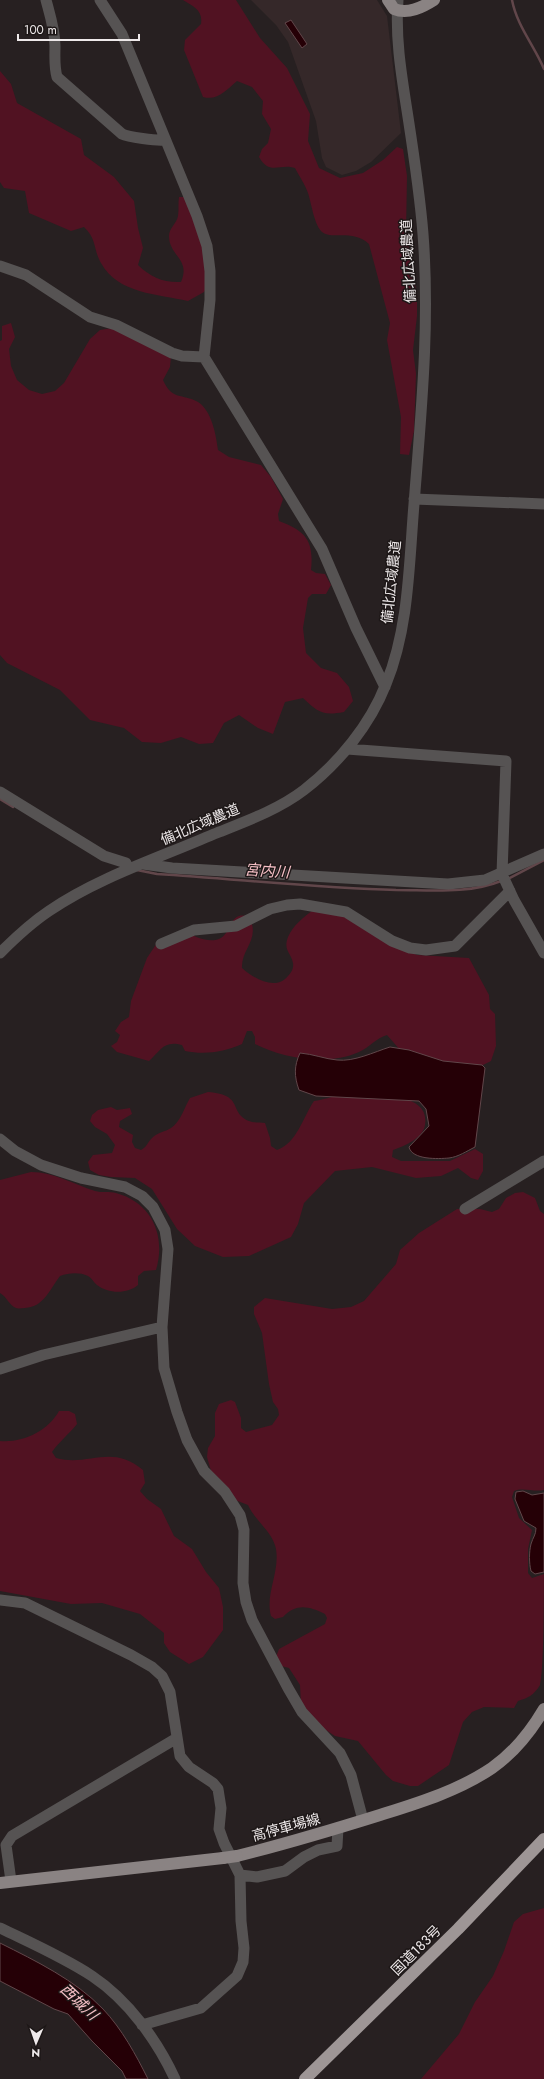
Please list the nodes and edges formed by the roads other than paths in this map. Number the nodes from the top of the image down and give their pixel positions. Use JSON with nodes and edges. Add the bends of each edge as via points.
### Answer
{"nodes":[{"id":1,"x":46,"y":0,"type":"edge"},
{"id":2,"x":100,"y":0,"type":"edge"},
{"id":3,"x":388,"y":0,"type":"edge"},
{"id":4,"x":434,"y":0,"type":"edge"},
{"id":5,"x":397,"y":5,"type":"edge"},
{"id":6,"x":164,"y":140,"type":"junction"},
{"id":7,"x":0,"y":266,"type":"edge"},
{"id":8,"x":204,"y":357,"type":"junction"},
{"id":9,"x":414,"y":498,"type":"junction"},
{"id":10,"x":544,"y":504,"type":"edge"},
{"id":11,"x":385,"y":687,"type":"junction"},
{"id":12,"x":346,"y":749,"type":"junction"},
{"id":13,"x":0,"y":792,"type":"edge"},
{"id":14,"x":544,"y":854,"type":"edge"},
{"id":15,"x":135,"y":865,"type":"junction"},
{"id":16,"x":502,"y":874,"type":"junction"},
{"id":17,"x":510,"y":891,"type":"junction"},
{"id":18,"x":161,"y":944,"type":"dead end"},
{"id":19,"x":0,"y":953,"type":"edge"},
{"id":20,"x":544,"y":953,"type":"edge"},
{"id":21,"x":0,"y":1139,"type":"edge"},
{"id":22,"x":544,"y":1161,"type":"edge"},
{"id":23,"x":465,"y":1209,"type":"dead end"},
{"id":24,"x":162,"y":1327,"type":"junction"},
{"id":25,"x":0,"y":1369,"type":"edge"},
{"id":26,"x":0,"y":1600,"type":"edge"},
{"id":27,"x":544,"y":1710,"type":"edge"},
{"id":28,"x":177,"y":1738,"type":"junction"},
{"id":29,"x":363,"y":1820,"type":"junction"},
{"id":30,"x":338,"y":1828,"type":"junction"},
{"id":31,"x":544,"y":1839,"type":"edge"},
{"id":32,"x":240,"y":1876,"type":"junction"},
{"id":33,"x":5,"y":1882,"type":"edge"},
{"id":34,"x":0,"y":1928,"type":"edge"},
{"id":35,"x":142,"y":2025,"type":"junction"},
{"id":36,"x":175,"y":2079,"type":"edge"},
{"id":37,"x":305,"y":2079,"type":"edge"}],
"edges":[{"from":1,"to":6,"type":"street","via":[[53,23],[56,77],[122,134],[155,141]]},
{"from":2,"to":6,"type":"street","via":[[122,34]]},
{"from":3,"to":5,"type":"main road"},
{"from":4,"to":5,"type":"main road","via":[[416,9]]},
{"from":5,"to":9,"type":"street","name":"備北広域農道","via":[[400,68],[423,232],[425,273],[424,389]]},
{"from":6,"to":8,"type":"street","via":[[197,216],[207,246],[210,293]]},
{"from":7,"to":8,"type":"street","via":[[26,275],[90,317],[116,325],[172,353]]},
{"from":8,"to":11,"type":"street","via":[[322,549]]},
{"from":9,"to":10,"type":"street"},
{"from":9,"to":11,"type":"street","name":"備北広域農道","via":[[401,632]]},
{"from":11,"to":12,"type":"street","name":"備北広域農道","via":[[364,726]]},
{"from":12,"to":15,"type":"street","name":"備北広域農道","via":[[325,772],[302,791],[268,811]]},
{"from":12,"to":16,"type":"street","via":[[506,761]]},
{"from":13,"to":15,"type":"street","via":[[104,856]]},
{"from":14,"to":16,"type":"street"},
{"from":15,"to":16,"type":"street","via":[[428,884],[469,883]]},
{"from":15,"to":19,"type":"street","name":"備北広域農道","via":[[50,910]]},
{"from":16,"to":17,"type":"street"},
{"from":17,"to":18,"type":"street","via":[[455,946],[426,950],[410,948],[392,941],[346,912],[300,904],[270,909],[236,926],[194,930]]},
{"from":17,"to":20,"type":"street"},
{"from":21,"to":24,"type":"street","via":[[40,1165],[81,1178],[125,1187],[142,1196],[153,1207],[165,1230],[168,1249]]},
{"from":22,"to":23,"type":"street"},
{"from":24,"to":25,"type":"street","via":[[43,1355]]},
{"from":24,"to":29,"type":"street","via":[[164,1368],[186,1440],[204,1470],[225,1492],[240,1515],[244,1530],[243,1583],[252,1620],[302,1712],[340,1754],[351,1775]]},
{"from":26,"to":28,"type":"street","via":[[25,1603],[152,1667],[162,1676],[170,1692]]},
{"from":27,"to":29,"type":"main road","name":"高停車場線","via":[[534,1726],[492,1768],[428,1800]]},
{"from":28,"to":32,"type":"street","via":[[180,1756],[189,1767],[218,1789],[221,1808],[219,1829]]},
{"from":28,"to":33,"type":"street","via":[[12,1836],[6,1845]]},
{"from":29,"to":30,"type":"main road","name":"高停車場線"},
{"from":30,"to":32,"type":"street","via":[[337,1846],[318,1850],[285,1871],[257,1877]]},
{"from":30,"to":33,"type":"main road","name":"高停車場線","bridge":true,"via":[[237,1856]]},
{"from":31,"to":37,"type":"highway","name":"国道183号","via":[[458,1929]]},
{"from":32,"to":35,"type":"street","via":[[244,1948],[243,1962],[237,1976],[201,2008]]},
{"from":34,"to":35,"type":"street","via":[[93,1977],[115,1994]]},
{"from":35,"to":36,"type":"street","via":[[165,2058]]}]}
